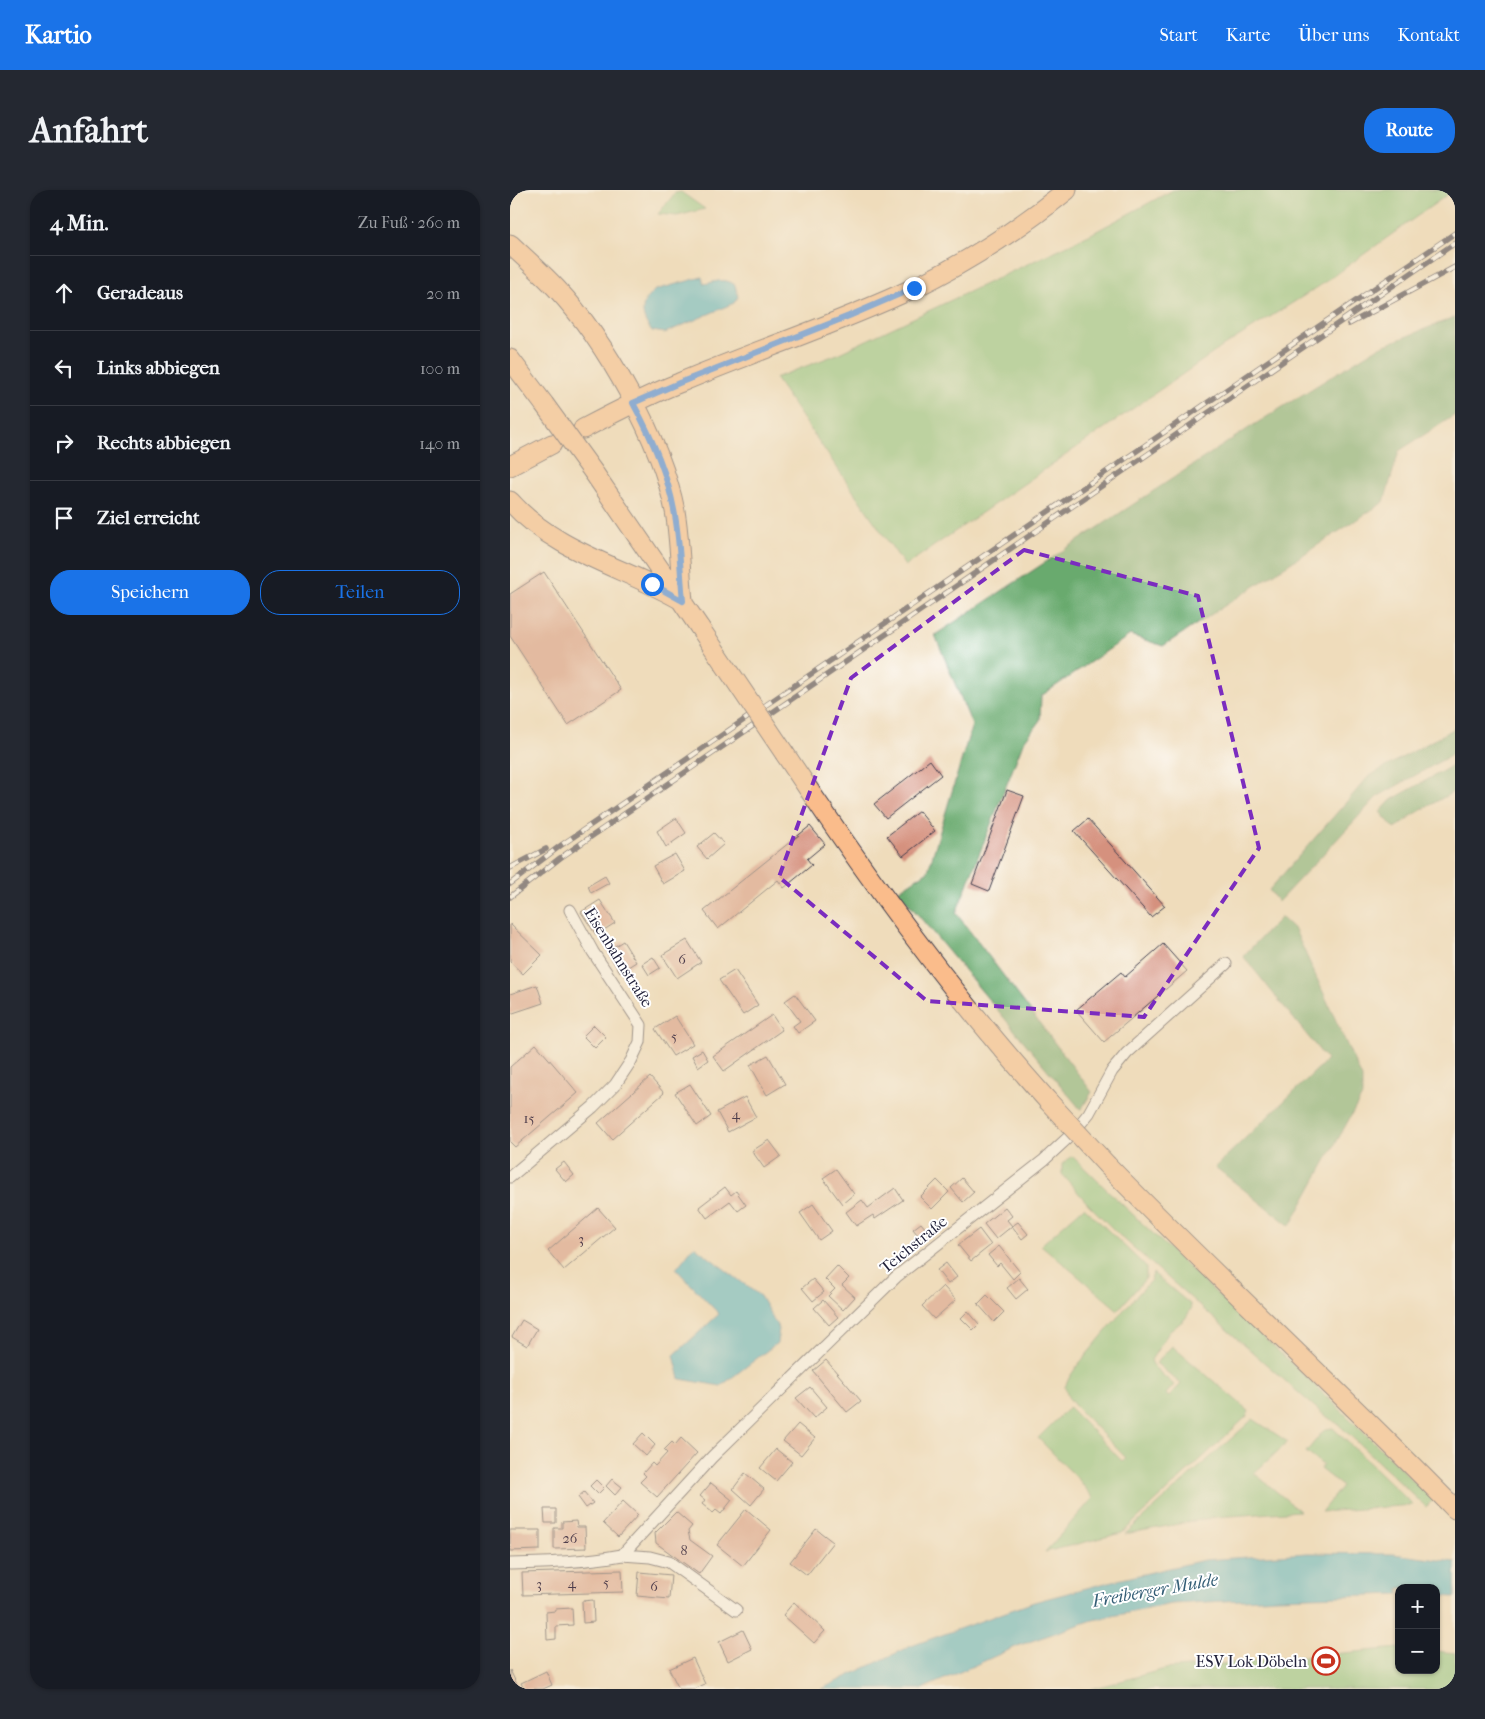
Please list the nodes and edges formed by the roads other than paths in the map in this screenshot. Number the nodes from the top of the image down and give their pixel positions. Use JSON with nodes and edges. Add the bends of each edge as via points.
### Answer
{"nodes":[{"id":1,"x":1067,"y":190,"type":"edge"},
{"id":2,"x":510,"y":244,"type":"edge"},
{"id":3,"x":510,"y":359,"type":"edge"},
{"id":4,"x":633,"y":403,"type":"junction"},
{"id":5,"x":583,"y":429,"type":"dead end"},
{"id":6,"x":552,"y":444,"type":"dead end"},
{"id":7,"x":510,"y":466,"type":"edge"},
{"id":8,"x":510,"y":501,"type":"edge"},
{"id":9,"x":683,"y":601,"type":"junction"},
{"id":10,"x":570,"y":910,"type":"dead end"},
{"id":11,"x":1226,"y":964,"type":"dead end"},
{"id":12,"x":510,"y":1177,"type":"edge"},
{"id":13,"x":1455,"y":1509,"type":"edge"},
{"id":14,"x":622,"y":1555,"type":"junction"},
{"id":15,"x":510,"y":1564,"type":"edge"},
{"id":16,"x":736,"y":1610,"type":"dead end"}],
"edges":[{"from":1,"to":4,"type":"main road","via":[[977,254],[914,288]]},
{"from":2,"to":4,"type":"main road","via":[[557,289],[588,328]]},
{"from":3,"to":9,"type":"main road","bridge":true},
{"from":4,"to":5,"type":"main road"},
{"from":4,"to":9,"type":"main road","via":[[653,442],[670,492],[677,528]]},
{"from":6,"to":7,"type":"main road"},
{"from":8,"to":9,"type":"main road","via":[[558,541]]},
{"from":9,"to":13,"type":"main road","bridge":true,"via":[[867,873],[1016,1066],[1107,1165]]},
{"from":10,"to":12,"type":"street","name":"Eisenbahnstraße","via":[[641,1025],[640,1042],[615,1085]]},
{"from":11,"to":14,"type":"street","name":"Teichstraße","via":[[1127,1053],[1072,1134],[1044,1160],[896,1277],[712,1457]]},
{"from":14,"to":15,"type":"street","via":[[575,1562]]},
{"from":14,"to":16,"type":"street","via":[[650,1556],[669,1562]]}]}
